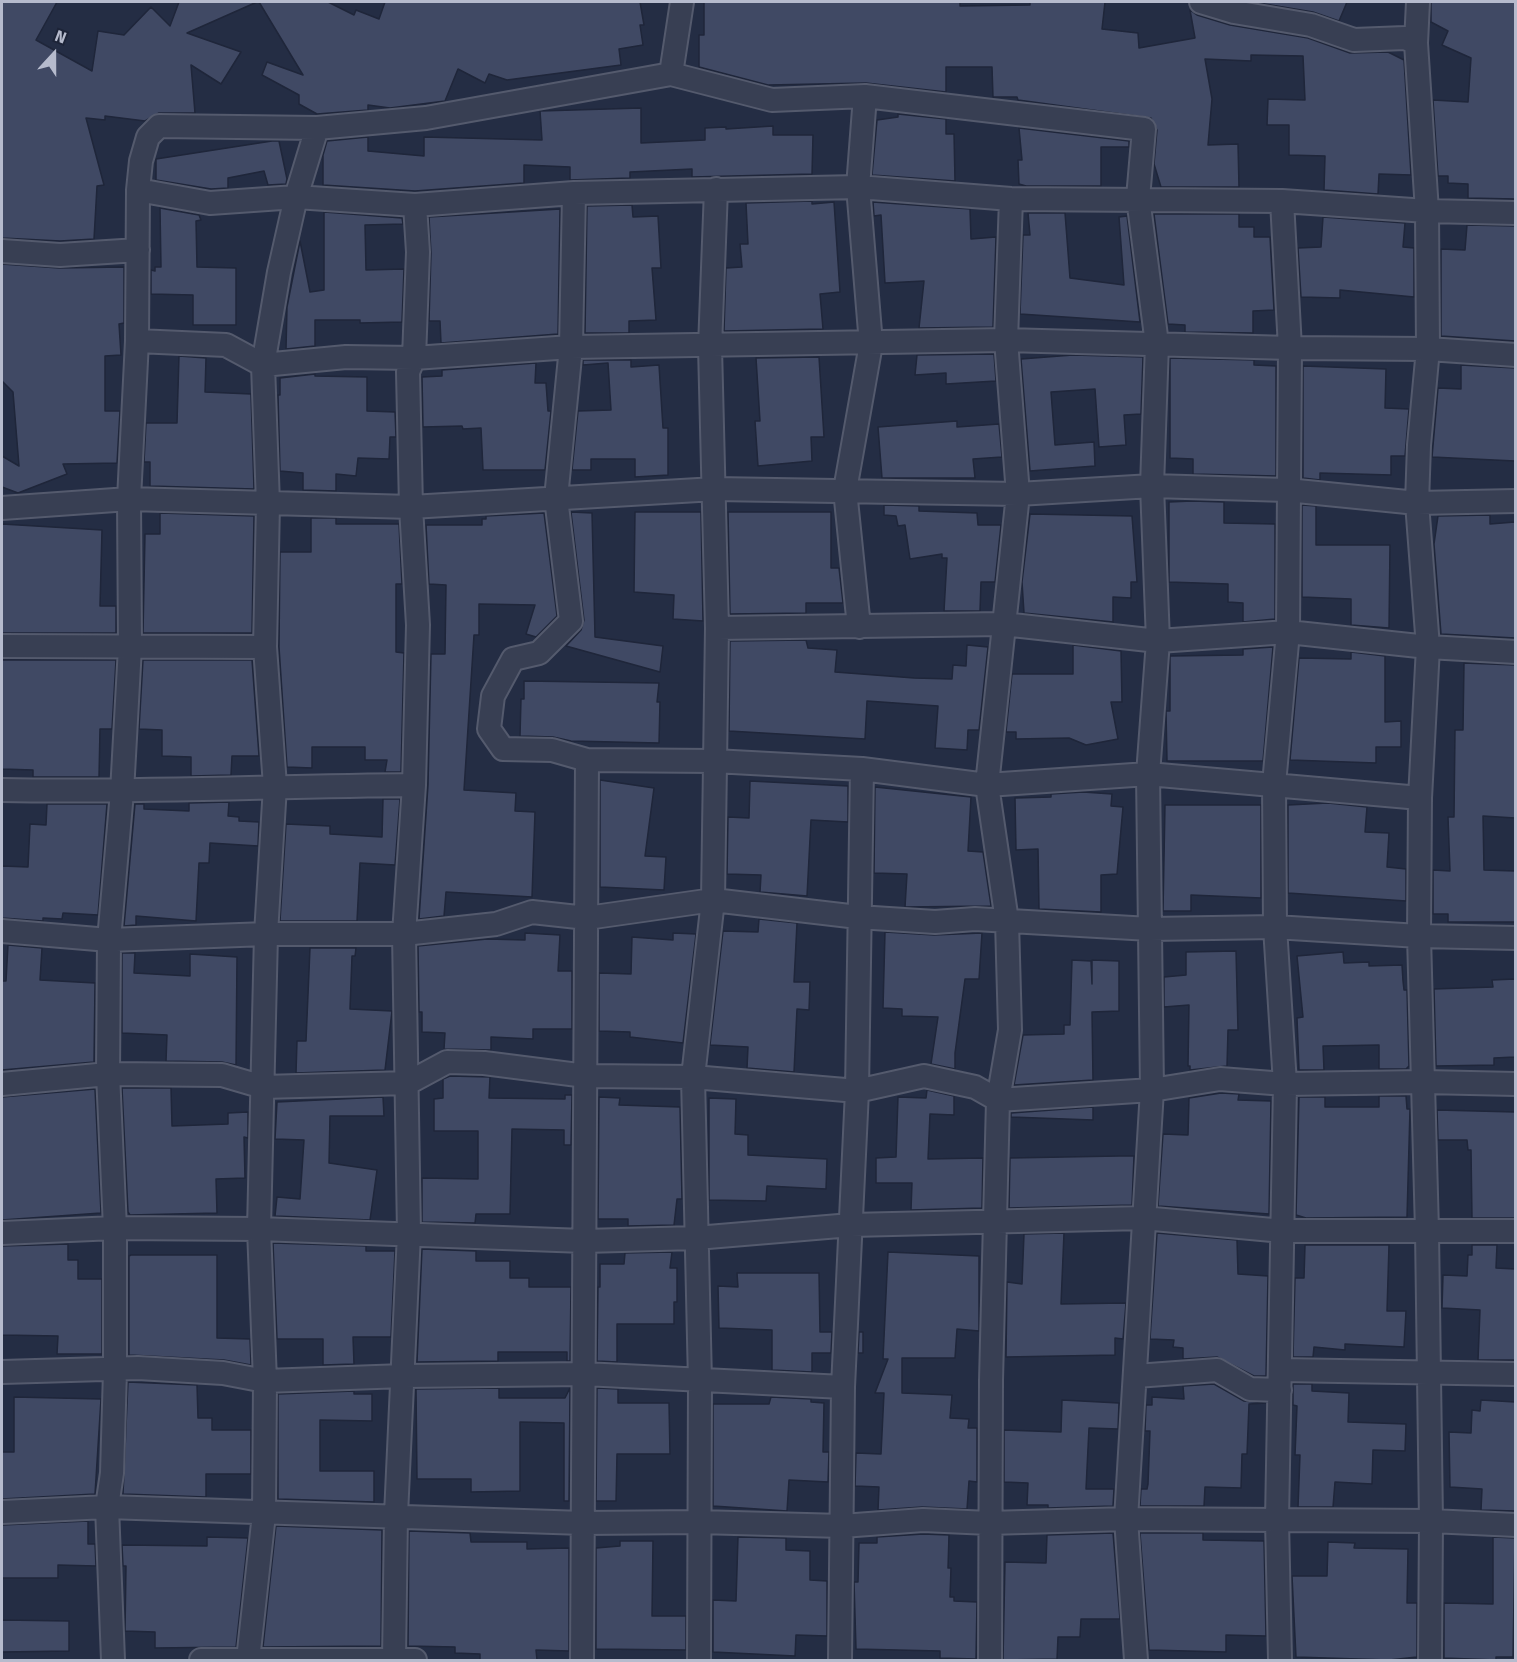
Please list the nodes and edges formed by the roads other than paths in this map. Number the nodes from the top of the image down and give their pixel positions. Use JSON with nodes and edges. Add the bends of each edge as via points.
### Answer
{"nodes":[{"id":1,"x":682,"y":2,"type":"edge"},
{"id":2,"x":1201,"y":2,"type":"edge"},
{"id":3,"x":1206,"y":2,"type":"edge"},
{"id":4,"x":1418,"y":2,"type":"edge"},
{"id":5,"x":1416,"y":43,"type":"junction"},
{"id":6,"x":671,"y":74,"type":"junction"},
{"id":7,"x":865,"y":96,"type":"junction"},
{"id":8,"x":318,"y":128,"type":"junction"},
{"id":9,"x":858,"y":187,"type":"junction"},
{"id":10,"x":716,"y":189,"type":"junction"},
{"id":11,"x":138,"y":190,"type":"junction"},
{"id":12,"x":574,"y":193,"type":"junction"},
{"id":13,"x":296,"y":197,"type":"junction"},
{"id":14,"x":1138,"y":198,"type":"junction"},
{"id":15,"x":1011,"y":199,"type":"junction"},
{"id":16,"x":1282,"y":201,"type":"junction"},
{"id":17,"x":415,"y":205,"type":"junction"},
{"id":18,"x":1427,"y":212,"type":"junction"},
{"id":19,"x":1515,"y":213,"type":"edge"},
{"id":20,"x":138,"y":250,"type":"junction"},
{"id":21,"x":2,"y":251,"type":"edge"},
{"id":22,"x":1006,"y":340,"type":"junction"},
{"id":23,"x":137,"y":341,"type":"junction"},
{"id":24,"x":871,"y":344,"type":"junction"},
{"id":25,"x":1157,"y":344,"type":"junction"},
{"id":26,"x":571,"y":347,"type":"junction"},
{"id":27,"x":710,"y":347,"type":"junction"},
{"id":28,"x":1290,"y":348,"type":"junction"},
{"id":29,"x":1428,"y":349,"type":"junction"},
{"id":30,"x":1515,"y":355,"type":"edge"},
{"id":31,"x":414,"y":358,"type":"junction"},
{"id":32,"x":263,"y":365,"type":"junction"},
{"id":33,"x":1152,"y":486,"type":"junction"},
{"id":34,"x":714,"y":489,"type":"junction"},
{"id":35,"x":845,"y":490,"type":"junction"},
{"id":36,"x":1287,"y":490,"type":"junction"},
{"id":37,"x":1018,"y":494,"type":"junction"},
{"id":38,"x":556,"y":498,"type":"junction"},
{"id":39,"x":129,"y":499,"type":"junction"},
{"id":40,"x":1515,"y":501,"type":"edge"},
{"id":41,"x":1417,"y":503,"type":"junction"},
{"id":42,"x":268,"y":504,"type":"junction"},
{"id":43,"x":411,"y":507,"type":"junction"},
{"id":44,"x":2,"y":508,"type":"edge"},
{"id":45,"x":1003,"y":624,"type":"junction"},
{"id":46,"x":859,"y":627,"type":"junction"},
{"id":47,"x":717,"y":628,"type":"junction"},
{"id":48,"x":1288,"y":632,"type":"junction"},
{"id":49,"x":1158,"y":641,"type":"junction"},
{"id":50,"x":2,"y":646,"type":"edge"},
{"id":51,"x":130,"y":647,"type":"junction"},
{"id":52,"x":265,"y":647,"type":"junction"},
{"id":53,"x":1428,"y":647,"type":"junction"},
{"id":54,"x":1515,"y":652,"type":"edge"},
{"id":55,"x":588,"y":760,"type":"junction"},
{"id":56,"x":714,"y":761,"type":"junction"},
{"id":57,"x":862,"y":769,"type":"junction"},
{"id":58,"x":1148,"y":774,"type":"junction"},
{"id":59,"x":1274,"y":784,"type":"junction"},
{"id":60,"x":414,"y":785,"type":"junction"},
{"id":61,"x":987,"y":785,"type":"junction"},
{"id":62,"x":275,"y":786,"type":"junction"},
{"id":63,"x":2,"y":790,"type":"edge"},
{"id":64,"x":122,"y":792,"type":"junction"},
{"id":65,"x":1420,"y":798,"type":"junction"},
{"id":66,"x":714,"y":900,"type":"junction"},
{"id":67,"x":858,"y":917,"type":"junction"},
{"id":68,"x":587,"y":918,"type":"junction"},
{"id":69,"x":1007,"y":921,"type":"junction"},
{"id":70,"x":1275,"y":927,"type":"junction"},
{"id":71,"x":1150,"y":929,"type":"junction"},
{"id":72,"x":2,"y":931,"type":"edge"},
{"id":73,"x":266,"y":934,"type":"junction"},
{"id":74,"x":404,"y":934,"type":"junction"},
{"id":75,"x":1419,"y":936,"type":"junction"},
{"id":76,"x":1515,"y":938,"type":"edge"},
{"id":77,"x":109,"y":940,"type":"junction"},
{"id":78,"x":108,"y":1074,"type":"junction"},
{"id":79,"x":586,"y":1076,"type":"junction"},
{"id":80,"x":693,"y":1077,"type":"junction"},
{"id":81,"x":1424,"y":1082,"type":"junction"},
{"id":82,"x":408,"y":1083,"type":"junction"},
{"id":83,"x":2,"y":1084,"type":"edge"},
{"id":84,"x":1285,"y":1084,"type":"junction"},
{"id":85,"x":1515,"y":1084,"type":"edge"},
{"id":86,"x":263,"y":1087,"type":"junction"},
{"id":87,"x":1152,"y":1090,"type":"junction"},
{"id":88,"x":857,"y":1091,"type":"junction"},
{"id":89,"x":998,"y":1100,"type":"junction"},
{"id":90,"x":1143,"y":1218,"type":"junction"},
{"id":91,"x":995,"y":1221,"type":"junction"},
{"id":92,"x":851,"y":1225,"type":"junction"},
{"id":93,"x":115,"y":1228,"type":"junction"},
{"id":94,"x":259,"y":1229,"type":"junction"},
{"id":95,"x":1283,"y":1231,"type":"junction"},
{"id":96,"x":1427,"y":1231,"type":"junction"},
{"id":97,"x":1515,"y":1231,"type":"edge"},
{"id":98,"x":2,"y":1233,"type":"edge"},
{"id":99,"x":409,"y":1233,"type":"junction"},
{"id":100,"x":696,"y":1238,"type":"junction"},
{"id":101,"x":585,"y":1241,"type":"junction"},
{"id":102,"x":115,"y":1371,"type":"junction"},
{"id":103,"x":2,"y":1372,"type":"edge"},
{"id":104,"x":1429,"y":1372,"type":"junction"},
{"id":105,"x":584,"y":1374,"type":"junction"},
{"id":106,"x":1515,"y":1374,"type":"edge"},
{"id":107,"x":404,"y":1376,"type":"junction"},
{"id":108,"x":1136,"y":1376,"type":"junction"},
{"id":109,"x":1281,"y":1380,"type":"junction"},
{"id":110,"x":265,"y":1381,"type":"junction"},
{"id":111,"x":700,"y":1382,"type":"junction"},
{"id":112,"x":843,"y":1387,"type":"junction"},
{"id":113,"x":107,"y":1507,"type":"junction"},
{"id":114,"x":2,"y":1512,"type":"edge"},
{"id":115,"x":264,"y":1514,"type":"junction"},
{"id":116,"x":396,"y":1515,"type":"junction"},
{"id":117,"x":1126,"y":1519,"type":"junction"},
{"id":118,"x":1277,"y":1520,"type":"junction"},
{"id":119,"x":1431,"y":1521,"type":"junction"},
{"id":120,"x":583,"y":1522,"type":"junction"},
{"id":121,"x":699,"y":1522,"type":"junction"},
{"id":122,"x":989,"y":1523,"type":"junction"},
{"id":123,"x":1515,"y":1525,"type":"edge"},
{"id":124,"x":842,"y":1526,"type":"junction"},
{"id":125,"x":113,"y":1660,"type":"edge"},
{"id":126,"x":201,"y":1660,"type":"edge"},
{"id":127,"x":248,"y":1660,"type":"edge"},
{"id":128,"x":401,"y":1660,"type":"edge"},
{"id":129,"x":582,"y":1660,"type":"edge"},
{"id":130,"x":699,"y":1660,"type":"edge"},
{"id":131,"x":840,"y":1660,"type":"edge"},
{"id":132,"x":990,"y":1660,"type":"edge"},
{"id":133,"x":1136,"y":1660,"type":"edge"},
{"id":134,"x":1280,"y":1660,"type":"edge"},
{"id":135,"x":1430,"y":1660,"type":"edge"}],
"edges":[{"from":1,"to":6,"type":"street"},
{"from":2,"to":3,"type":"street"},
{"from":3,"to":5,"type":"street","via":[[1234,12],[1311,25],[1354,40],[1405,38]]},
{"from":4,"to":5,"type":"street"},
{"from":5,"to":18,"type":"street"},
{"from":6,"to":7,"type":"street","via":[[772,99]]},
{"from":6,"to":8,"type":"street","via":[[426,118]]},
{"from":7,"to":9,"type":"street"},
{"from":7,"to":14,"type":"street","via":[[1144,129]]},
{"from":8,"to":11,"type":"street","via":[[159,126],[148,137]]},
{"from":8,"to":13,"type":"street"},
{"from":9,"to":10,"type":"street"},
{"from":9,"to":15,"type":"street"},
{"from":9,"to":24,"type":"street"},
{"from":10,"to":12,"type":"street"},
{"from":10,"to":27,"type":"street"},
{"from":11,"to":13,"type":"street","via":[[210,203]]},
{"from":11,"to":20,"type":"street"},
{"from":12,"to":17,"type":"street"},
{"from":12,"to":26,"type":"street"},
{"from":13,"to":17,"type":"street"},
{"from":13,"to":32,"type":"street"},
{"from":14,"to":15,"type":"street"},
{"from":14,"to":16,"type":"street"},
{"from":14,"to":25,"type":"street"},
{"from":15,"to":22,"type":"street"},
{"from":16,"to":18,"type":"street"},
{"from":16,"to":28,"type":"street"},
{"from":17,"to":31,"type":"street","via":[[418,252]]},
{"from":18,"to":19,"type":"street"},
{"from":18,"to":29,"type":"street"},
{"from":20,"to":21,"type":"street","via":[[60,255]]},
{"from":20,"to":23,"type":"street"},
{"from":22,"to":24,"type":"street"},
{"from":22,"to":25,"type":"street"},
{"from":22,"to":37,"type":"street"},
{"from":23,"to":32,"type":"street","via":[[226,345]]},
{"from":23,"to":39,"type":"street"},
{"from":24,"to":27,"type":"street"},
{"from":24,"to":35,"type":"street"},
{"from":25,"to":28,"type":"street"},
{"from":25,"to":33,"type":"street"},
{"from":26,"to":27,"type":"street"},
{"from":26,"to":31,"type":"street"},
{"from":26,"to":38,"type":"street"},
{"from":27,"to":34,"type":"street"},
{"from":28,"to":29,"type":"street"},
{"from":28,"to":36,"type":"street"},
{"from":29,"to":30,"type":"street"},
{"from":29,"to":41,"type":"street"},
{"from":31,"to":32,"type":"street","via":[[346,357]]},
{"from":31,"to":43,"type":"street","via":[[408,372]]},
{"from":32,"to":42,"type":"street"},
{"from":33,"to":36,"type":"street"},
{"from":33,"to":37,"type":"street"},
{"from":33,"to":49,"type":"street"},
{"from":34,"to":35,"type":"street"},
{"from":34,"to":38,"type":"street"},
{"from":34,"to":47,"type":"street"},
{"from":35,"to":37,"type":"street"},
{"from":35,"to":46,"type":"street"},
{"from":36,"to":41,"type":"street"},
{"from":36,"to":48,"type":"street"},
{"from":37,"to":45,"type":"street"},
{"from":38,"to":43,"type":"street"},
{"from":38,"to":55,"type":"street","via":[[571,621],[539,653],[513,659],[493,696],[489,729],[503,749],[552,750]]},
{"from":39,"to":42,"type":"street"},
{"from":39,"to":44,"type":"street"},
{"from":39,"to":51,"type":"street"},
{"from":40,"to":41,"type":"street"},
{"from":41,"to":53,"type":"street"},
{"from":42,"to":43,"type":"street"},
{"from":42,"to":52,"type":"street"},
{"from":43,"to":60,"type":"street","via":[[418,625]]},
{"from":45,"to":46,"type":"street"},
{"from":45,"to":49,"type":"street"},
{"from":45,"to":61,"type":"street"},
{"from":46,"to":47,"type":"street"},
{"from":47,"to":56,"type":"street"},
{"from":48,"to":49,"type":"street"},
{"from":48,"to":53,"type":"street"},
{"from":48,"to":59,"type":"street"},
{"from":49,"to":58,"type":"street"},
{"from":50,"to":51,"type":"street"},
{"from":51,"to":52,"type":"street"},
{"from":51,"to":64,"type":"street"},
{"from":52,"to":62,"type":"street"},
{"from":53,"to":54,"type":"street"},
{"from":53,"to":65,"type":"street"},
{"from":55,"to":56,"type":"street"},
{"from":55,"to":68,"type":"street"},
{"from":56,"to":57,"type":"street"},
{"from":56,"to":66,"type":"street"},
{"from":57,"to":61,"type":"street"},
{"from":57,"to":67,"type":"street"},
{"from":58,"to":59,"type":"street"},
{"from":58,"to":61,"type":"street"},
{"from":58,"to":71,"type":"street"},
{"from":59,"to":65,"type":"street"},
{"from":59,"to":70,"type":"street"},
{"from":60,"to":62,"type":"street"},
{"from":60,"to":74,"type":"street"},
{"from":61,"to":69,"type":"street"},
{"from":62,"to":64,"type":"street"},
{"from":62,"to":73,"type":"street"},
{"from":63,"to":64,"type":"street"},
{"from":64,"to":77,"type":"street"},
{"from":65,"to":75,"type":"street"},
{"from":66,"to":67,"type":"street"},
{"from":66,"to":68,"type":"street"},
{"from":66,"to":80,"type":"street"},
{"from":67,"to":69,"type":"street"},
{"from":67,"to":88,"type":"street"},
{"from":68,"to":74,"type":"street","via":[[532,912],[496,924]]},
{"from":68,"to":79,"type":"street"},
{"from":69,"to":71,"type":"street"},
{"from":69,"to":89,"type":"street","via":[[1010,1030]]},
{"from":70,"to":71,"type":"street"},
{"from":70,"to":75,"type":"street"},
{"from":70,"to":84,"type":"street"},
{"from":71,"to":87,"type":"street"},
{"from":72,"to":77,"type":"street"},
{"from":73,"to":74,"type":"street"},
{"from":73,"to":77,"type":"street"},
{"from":73,"to":86,"type":"street"},
{"from":74,"to":82,"type":"street"},
{"from":75,"to":76,"type":"street"},
{"from":75,"to":81,"type":"street"},
{"from":77,"to":78,"type":"street"},
{"from":78,"to":83,"type":"street"},
{"from":78,"to":86,"type":"street","via":[[222,1075]]},
{"from":78,"to":93,"type":"street"},
{"from":79,"to":80,"type":"street"},
{"from":79,"to":82,"type":"street","via":[[447,1062]]},
{"from":79,"to":101,"type":"street"},
{"from":80,"to":88,"type":"street"},
{"from":80,"to":100,"type":"street"},
{"from":81,"to":84,"type":"street"},
{"from":81,"to":85,"type":"street"},
{"from":81,"to":96,"type":"street"},
{"from":82,"to":86,"type":"street"},
{"from":82,"to":99,"type":"street"},
{"from":84,"to":87,"type":"street","via":[[1220,1079]]},
{"from":84,"to":95,"type":"street"},
{"from":86,"to":94,"type":"street"},
{"from":87,"to":89,"type":"street"},
{"from":87,"to":90,"type":"street"},
{"from":88,"to":89,"type":"street","via":[[924,1076],[975,1087]]},
{"from":88,"to":92,"type":"street"},
{"from":89,"to":91,"type":"street"},
{"from":90,"to":91,"type":"street"},
{"from":90,"to":95,"type":"street"},
{"from":90,"to":108,"type":"street"},
{"from":91,"to":92,"type":"street"},
{"from":91,"to":122,"type":"street"},
{"from":92,"to":100,"type":"street"},
{"from":92,"to":112,"type":"street"},
{"from":93,"to":94,"type":"street"},
{"from":93,"to":98,"type":"street"},
{"from":93,"to":102,"type":"street"},
{"from":94,"to":99,"type":"street"},
{"from":94,"to":110,"type":"street"},
{"from":95,"to":96,"type":"street"},
{"from":95,"to":109,"type":"street"},
{"from":96,"to":97,"type":"street"},
{"from":96,"to":104,"type":"street"},
{"from":99,"to":101,"type":"street"},
{"from":99,"to":107,"type":"street"},
{"from":100,"to":101,"type":"street"},
{"from":100,"to":111,"type":"street"},
{"from":101,"to":105,"type":"street"},
{"from":102,"to":103,"type":"street"},
{"from":102,"to":110,"type":"street","via":[[138,1368],[223,1373]]},
{"from":102,"to":113,"type":"street"},
{"from":104,"to":106,"type":"street"},
{"from":104,"to":109,"type":"street"},
{"from":104,"to":119,"type":"street"},
{"from":105,"to":107,"type":"street"},
{"from":105,"to":111,"type":"street"},
{"from":105,"to":120,"type":"street"},
{"from":107,"to":110,"type":"street"},
{"from":107,"to":116,"type":"street"},
{"from":108,"to":109,"type":"street","via":[[1217,1370],[1250,1389]]},
{"from":108,"to":117,"type":"street"},
{"from":109,"to":118,"type":"street"},
{"from":110,"to":115,"type":"street"},
{"from":111,"to":112,"type":"street"},
{"from":111,"to":121,"type":"street"},
{"from":112,"to":124,"type":"street"},
{"from":113,"to":114,"type":"street"},
{"from":113,"to":115,"type":"street"},
{"from":113,"to":125,"type":"street"},
{"from":115,"to":116,"type":"street"},
{"from":115,"to":127,"type":"street"},
{"from":116,"to":120,"type":"street"},
{"from":116,"to":128,"type":"street"},
{"from":117,"to":118,"type":"street"},
{"from":117,"to":122,"type":"street"},
{"from":117,"to":133,"type":"street"},
{"from":118,"to":119,"type":"street"},
{"from":118,"to":134,"type":"street"},
{"from":119,"to":123,"type":"street"},
{"from":119,"to":135,"type":"street"},
{"from":120,"to":121,"type":"street"},
{"from":120,"to":129,"type":"street"},
{"from":121,"to":124,"type":"street"},
{"from":121,"to":130,"type":"street"},
{"from":122,"to":124,"type":"street","via":[[923,1521]]},
{"from":122,"to":132,"type":"street"},
{"from":124,"to":131,"type":"street"},
{"from":126,"to":127,"type":"street"},
{"from":127,"to":128,"type":"street"}]}
